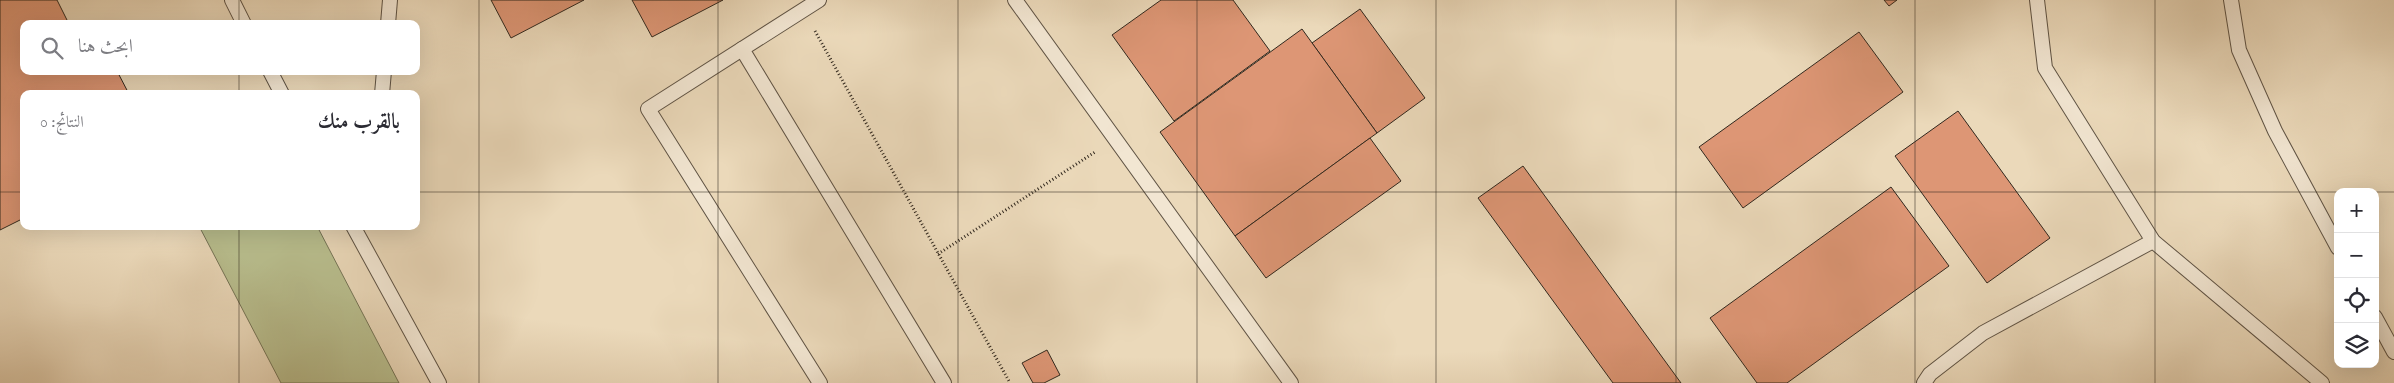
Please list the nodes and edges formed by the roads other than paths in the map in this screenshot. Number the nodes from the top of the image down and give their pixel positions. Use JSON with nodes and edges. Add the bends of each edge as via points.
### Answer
{"nodes":[{"id":1,"x":232,"y":0,"type":"edge"},
{"id":2,"x":390,"y":0,"type":"edge"},
{"id":3,"x":819,"y":0,"type":"edge"},
{"id":4,"x":1014,"y":0,"type":"edge"},
{"id":5,"x":2037,"y":0,"type":"edge"},
{"id":6,"x":2230,"y":0,"type":"edge"},
{"id":7,"x":242,"y":20,"type":"edge"},
{"id":8,"x":388,"y":20,"type":"edge"},
{"id":9,"x":742,"y":49,"type":"junction"},
{"id":10,"x":272,"y":75,"type":"edge"},
{"id":11,"x":384,"y":75,"type":"edge"},
{"id":12,"x":280,"y":90,"type":"edge"},
{"id":13,"x":382,"y":90,"type":"edge"},
{"id":14,"x":355,"y":230,"type":"edge"},
{"id":15,"x":2153,"y":241,"type":"junction"},
{"id":16,"x":2334,"y":241,"type":"edge"},
{"id":17,"x":2378,"y":323,"type":"edge"},
{"id":18,"x":2394,"y":352,"type":"edge"},
{"id":19,"x":439,"y":383,"type":"edge"},
{"id":20,"x":820,"y":383,"type":"edge"},
{"id":21,"x":944,"y":383,"type":"edge"},
{"id":22,"x":1291,"y":383,"type":"edge"},
{"id":23,"x":1924,"y":383,"type":"edge"},
{"id":24,"x":2322,"y":383,"type":"edge"}],
"edges":[{"from":1,"to":7,"type":"lane"},
{"from":2,"to":8,"type":"lane"},
{"from":3,"to":9,"type":"lane"},
{"from":4,"to":22,"type":"lane"},
{"from":5,"to":15,"type":"lane","via":[[2045,68]]},
{"from":6,"to":16,"type":"lane","via":[[2239,50],[2275,131]]},
{"from":9,"to":20,"type":"lane","via":[[648,109]]},
{"from":9,"to":21,"type":"lane"},
{"from":10,"to":12,"type":"lane"},
{"from":11,"to":13,"type":"lane"},
{"from":14,"to":19,"type":"lane"},
{"from":15,"to":23,"type":"lane","via":[[1983,333],[1930,374]]},
{"from":15,"to":24,"type":"lane"},
{"from":17,"to":18,"type":"lane"}]}
